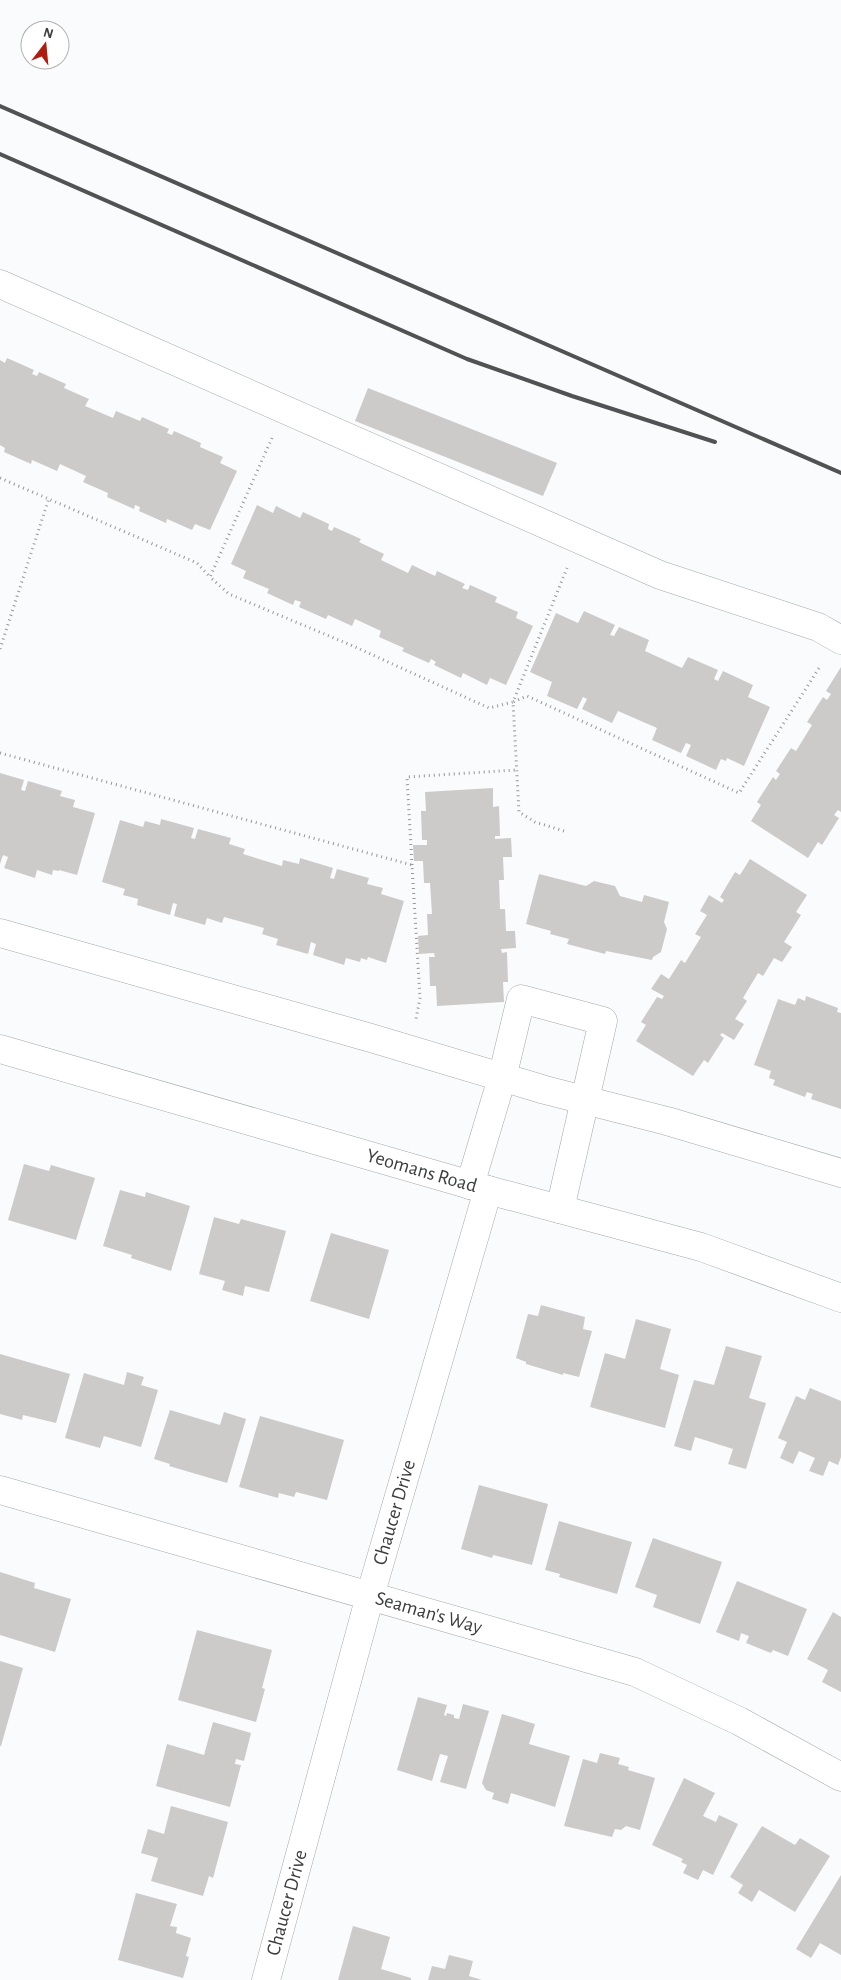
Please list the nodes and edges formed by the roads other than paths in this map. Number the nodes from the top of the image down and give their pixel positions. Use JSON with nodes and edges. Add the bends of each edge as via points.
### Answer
{"nodes":[{"id":1,"x":0,"y":284,"type":"edge"},
{"id":2,"x":839,"y":639,"type":"edge"},
{"id":3,"x":0,"y":933,"type":"edge"},
{"id":4,"x":0,"y":1049,"type":"edge"},
{"id":5,"x":502,"y":1078,"type":"junction"},
{"id":6,"x":584,"y":1100,"type":"junction"},
{"id":7,"x":841,"y":1173,"type":"edge"},
{"id":8,"x":479,"y":1187,"type":"junction"},
{"id":9,"x":560,"y":1209,"type":"junction"},
{"id":10,"x":841,"y":1298,"type":"edge"},
{"id":11,"x":0,"y":1490,"type":"edge"},
{"id":12,"x":370,"y":1596,"type":"junction"},
{"id":13,"x":841,"y":1777,"type":"edge"},
{"id":14,"x":266,"y":1980,"type":"edge"}],
"edges":[{"from":1,"to":2,"type":"street","via":[[660,575],[818,627]]},
{"from":3,"to":5,"type":"street"},
{"from":4,"to":8,"type":"street","name":"Yeomans Road"},
{"from":5,"to":6,"type":"street"},
{"from":5,"to":6,"type":"street","name":"Chaucer Drive","via":[[521,999],[594,1018],[603,1021]]},
{"from":5,"to":8,"type":"street","name":"Chaucer Drive"},
{"from":6,"to":7,"type":"street"},
{"from":6,"to":9,"type":"street"},
{"from":8,"to":9,"type":"street","name":"Yeomans Road"},
{"from":8,"to":12,"type":"street","name":"Chaucer Drive"},
{"from":9,"to":10,"type":"street","name":"Yeomans Road","via":[[701,1247]]},
{"from":11,"to":12,"type":"street","name":"Seaman's Way"},
{"from":12,"to":13,"type":"street","name":"Seaman's Way","via":[[635,1672],[739,1720]]},
{"from":12,"to":14,"type":"street","name":"Chaucer Drive"}]}
